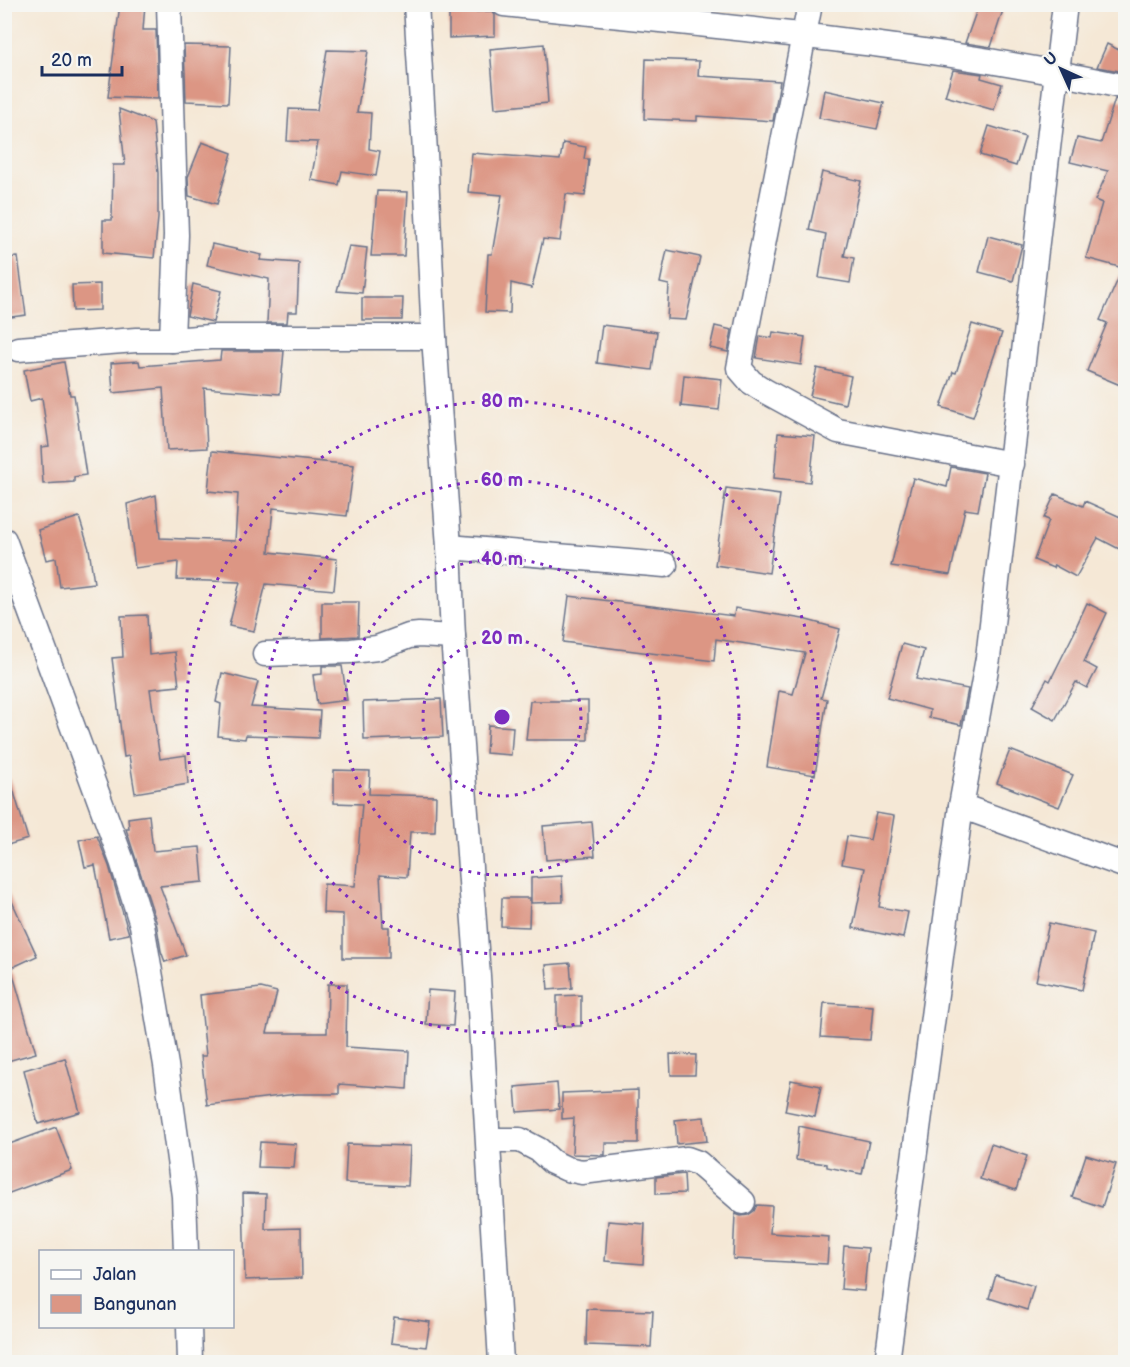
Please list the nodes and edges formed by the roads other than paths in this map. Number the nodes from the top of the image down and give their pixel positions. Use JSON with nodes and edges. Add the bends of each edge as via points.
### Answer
{"nodes":[{"id":1,"x":170,"y":4,"type":"edge"},
{"id":2,"x":416,"y":4,"type":"edge"},
{"id":3,"x":504,"y":4,"type":"edge"},
{"id":4,"x":810,"y":4,"type":"edge"},
{"id":5,"x":1065,"y":4,"type":"edge"},
{"id":6,"x":804,"y":35,"type":"junction"},
{"id":7,"x":1056,"y":72,"type":"junction"},
{"id":8,"x":1125,"y":87,"type":"edge"},
{"id":9,"x":434,"y":337,"type":"junction"},
{"id":10,"x":172,"y":340,"type":"junction"},
{"id":11,"x":18,"y":349,"type":"dead end"},
{"id":12,"x":1012,"y":464,"type":"junction"},
{"id":13,"x":4,"y":540,"type":"edge"},
{"id":14,"x":449,"y":547,"type":"junction"},
{"id":15,"x":665,"y":565,"type":"dead end"},
{"id":16,"x":453,"y":637,"type":"junction"},
{"id":17,"x":266,"y":654,"type":"dead end"},
{"id":18,"x":961,"y":806,"type":"junction"},
{"id":19,"x":1125,"y":866,"type":"edge"},
{"id":20,"x":489,"y":1140,"type":"junction"},
{"id":21,"x":743,"y":1203,"type":"dead end"},
{"id":22,"x":186,"y":1250,"type":"edge"},
{"id":23,"x":189,"y":1328,"type":"edge"},
{"id":24,"x":190,"y":1362,"type":"edge"},
{"id":25,"x":501,"y":1362,"type":"edge"},
{"id":26,"x":887,"y":1362,"type":"edge"}],
"edges":[{"from":1,"to":10,"type":"street","via":[[176,235]]},
{"from":2,"to":9,"type":"street"},
{"from":3,"to":6,"type":"street"},
{"from":4,"to":6,"type":"street"},
{"from":5,"to":7,"type":"street"},
{"from":6,"to":7,"type":"street"},
{"from":6,"to":12,"type":"street","via":[[739,368],[765,391],[838,431]]},
{"from":7,"to":8,"type":"street"},
{"from":7,"to":12,"type":"street"},
{"from":9,"to":10,"type":"street"},
{"from":9,"to":14,"type":"street"},
{"from":10,"to":11,"type":"street"},
{"from":12,"to":18,"type":"street","via":[[988,658]]},
{"from":13,"to":22,"type":"street","via":[[142,925],[181,1174]]},
{"from":14,"to":15,"type":"street"},
{"from":14,"to":16,"type":"street"},
{"from":16,"to":17,"type":"street","via":[[419,635],[377,648]]},
{"from":16,"to":20,"type":"street"},
{"from":18,"to":19,"type":"street"},
{"from":18,"to":26,"type":"street"},
{"from":20,"to":21,"type":"street","via":[[520,1140],[552,1162],[582,1172],[687,1159],[698,1163]]},
{"from":20,"to":25,"type":"street"},
{"from":23,"to":24,"type":"street"}]}
